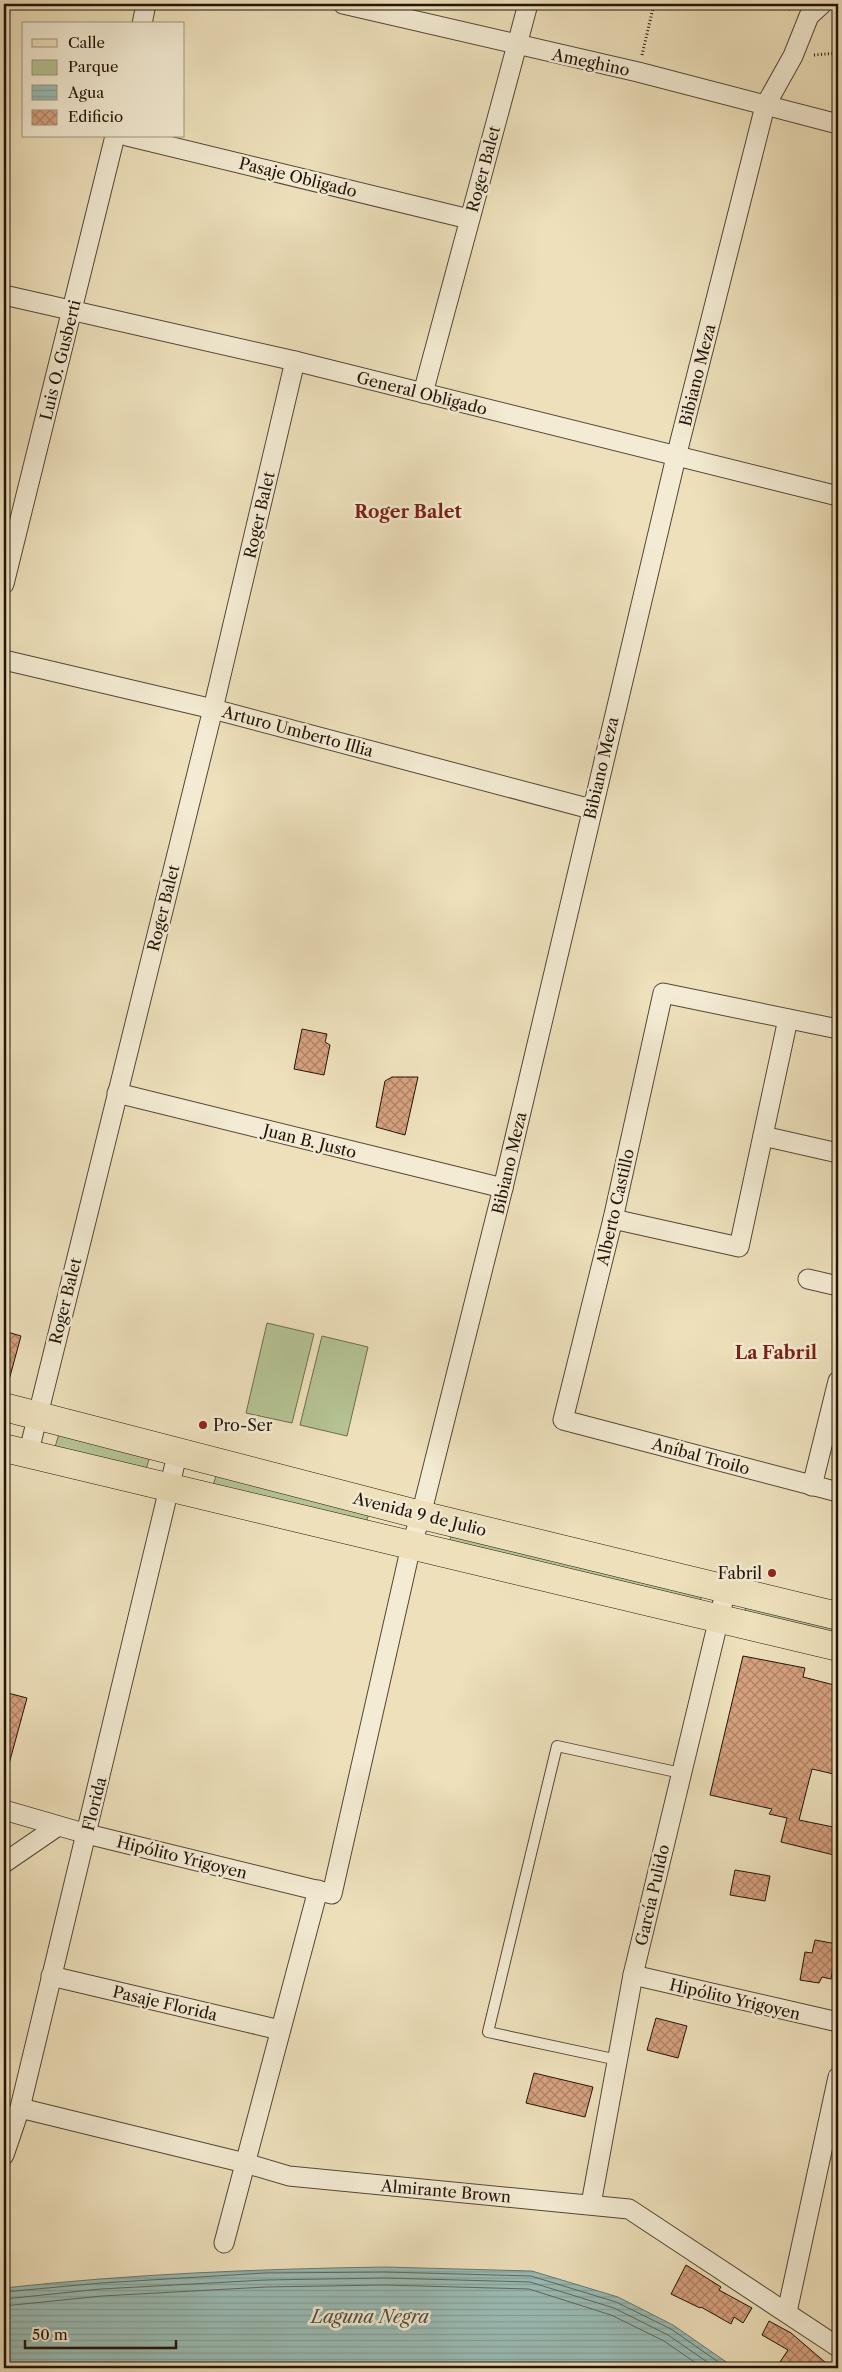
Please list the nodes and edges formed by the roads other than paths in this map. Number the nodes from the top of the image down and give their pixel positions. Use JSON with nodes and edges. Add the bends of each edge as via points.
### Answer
{"nodes":[{"id":1,"x":146,"y":4,"type":"edge"},
{"id":2,"x":344,"y":4,"type":"edge"},
{"id":3,"x":528,"y":4,"type":"edge"},
{"id":4,"x":822,"y":4,"type":"edge"},
{"id":5,"x":142,"y":22,"type":"edge"},
{"id":6,"x":517,"y":46,"type":"junction"},
{"id":7,"x":765,"y":106,"type":"junction"},
{"id":8,"x":838,"y":124,"type":"edge"},
{"id":9,"x":115,"y":138,"type":"edge"},
{"id":10,"x":135,"y":138,"type":"edge"},
{"id":11,"x":469,"y":218,"type":"junction"},
{"id":12,"x":4,"y":296,"type":"edge"},
{"id":13,"x":72,"y":312,"type":"junction"},
{"id":14,"x":295,"y":361,"type":"junction"},
{"id":15,"x":423,"y":393,"type":"junction"},
{"id":16,"x":676,"y":457,"type":"junction"},
{"id":17,"x":838,"y":496,"type":"edge"},
{"id":18,"x":4,"y":584,"type":"edge"},
{"id":19,"x":4,"y":660,"type":"edge"},
{"id":20,"x":213,"y":709,"type":"junction"},
{"id":21,"x":592,"y":809,"type":"junction"},
{"id":22,"x":788,"y":1018,"type":"junction"},
{"id":23,"x":838,"y":1029,"type":"edge"},
{"id":24,"x":117,"y":1093,"type":"junction"},
{"id":25,"x":763,"y":1136,"type":"junction"},
{"id":26,"x":838,"y":1153,"type":"edge"},
{"id":27,"x":503,"y":1188,"type":"junction"},
{"id":28,"x":613,"y":1219,"type":"junction"},
{"id":29,"x":808,"y":1279,"type":"dead end"},
{"id":30,"x":838,"y":1286,"type":"edge"},
{"id":31,"x":838,"y":1381,"type":"edge"},
{"id":32,"x":4,"y":1406,"type":"edge"},
{"id":33,"x":37,"y":1414,"type":"junction"},
{"id":34,"x":563,"y":1420,"type":"joint"},
{"id":35,"x":16,"y":1451,"type":"edge"},
{"id":36,"x":178,"y":1451,"type":"junction"},
{"id":37,"x":812,"y":1486,"type":"junction"},
{"id":38,"x":170,"y":1488,"type":"junction"},
{"id":39,"x":838,"y":1492,"type":"edge"},
{"id":40,"x":421,"y":1515,"type":"junction"},
{"id":41,"x":411,"y":1546,"type":"junction"},
{"id":42,"x":726,"y":1589,"type":"junction"},
{"id":43,"x":838,"y":1616,"type":"edge"},
{"id":44,"x":718,"y":1619,"type":"junction"},
{"id":45,"x":838,"y":1647,"type":"edge"},
{"id":46,"x":680,"y":1773,"type":"junction"},
{"id":47,"x":4,"y":1810,"type":"edge"},
{"id":48,"x":58,"y":1826,"type":"junction"},
{"id":49,"x":87,"y":1834,"type":"junction"},
{"id":50,"x":4,"y":1863,"type":"edge"},
{"id":51,"x":325,"y":1892,"type":"junction"},
{"id":52,"x":633,"y":1975,"type":"junction"},
{"id":53,"x":51,"y":1976,"type":"junction"},
{"id":54,"x":838,"y":2022,"type":"edge"},
{"id":55,"x":280,"y":2030,"type":"junction"},
{"id":56,"x":618,"y":2060,"type":"junction"},
{"id":57,"x":838,"y":2077,"type":"edge"},
{"id":58,"x":20,"y":2108,"type":"junction"},
{"id":59,"x":4,"y":2155,"type":"edge"},
{"id":60,"x":245,"y":2163,"type":"junction"},
{"id":61,"x":591,"y":2204,"type":"junction"},
{"id":62,"x":224,"y":2243,"type":"dead end"},
{"id":63,"x":787,"y":2312,"type":"junction"},
{"id":64,"x":838,"y":2347,"type":"edge"}],
"edges":[{"from":1,"to":5,"type":"street"},
{"from":2,"to":6,"type":"street","name":"Ameghino"},
{"from":3,"to":6,"type":"street","name":"Roger Balet"},
{"from":4,"to":7,"type":"street","name":"Bibiano Meza","via":[[809,16],[793,56]]},
{"from":6,"to":7,"type":"street","name":"Ameghino","via":[[638,72]]},
{"from":6,"to":11,"type":"street","name":"Roger Balet"},
{"from":7,"to":8,"type":"street","name":"Ameghino"},
{"from":7,"to":16,"type":"street","name":"Bibiano Meza"},
{"from":9,"to":13,"type":"street","name":"Luis O. Gusberti"},
{"from":10,"to":11,"type":"street","name":"Pasaje Obligado"},
{"from":11,"to":15,"type":"street","name":"Roger Balet"},
{"from":12,"to":13,"type":"street","name":"General Obligado"},
{"from":13,"to":14,"type":"street","name":"General Obligado"},
{"from":13,"to":18,"type":"street","name":"Luis O. Gusberti"},
{"from":14,"to":15,"type":"street","name":"General Obligado"},
{"from":14,"to":20,"type":"street","name":"Roger Balet"},
{"from":15,"to":16,"type":"street","name":"General Obligado"},
{"from":16,"to":17,"type":"street","name":"General Obligado"},
{"from":16,"to":21,"type":"street","name":"Bibiano Meza"},
{"from":19,"to":20,"type":"street","name":"Arturo Umberto Illia"},
{"from":20,"to":21,"type":"street","name":"Arturo Umberto Illia"},
{"from":20,"to":24,"type":"street","name":"Roger Balet"},
{"from":21,"to":27,"type":"street","name":"Bibiano Meza"},
{"from":22,"to":23,"type":"street"},
{"from":22,"to":25,"type":"street"},
{"from":22,"to":28,"type":"street","name":"Alberto Castillo","via":[[662,993]]},
{"from":24,"to":27,"type":"street","name":"Juan B. Justo"},
{"from":24,"to":33,"type":"street","name":"Roger Balet"},
{"from":25,"to":26,"type":"street"},
{"from":25,"to":28,"type":"street","via":[[738,1247]]},
{"from":27,"to":40,"type":"street","name":"Bibiano Meza"},
{"from":28,"to":34,"type":"street","name":"Alberto Castillo"},
{"from":29,"to":30,"type":"street"},
{"from":31,"to":37,"type":"street"},
{"from":32,"to":33,"type":"main road","name":"Avenida 9 de Julio"},
{"from":33,"to":35,"type":"street","name":"Roger Balet"},
{"from":33,"to":36,"type":"main road","name":"Avenida 9 de Julio"},
{"from":34,"to":37,"type":"street","name":"Aníbal Troilo"},
{"from":35,"to":38,"type":"main road","name":"Avenida 9 de Julio"},
{"from":36,"to":38,"type":"street","name":"Florida"},
{"from":36,"to":40,"type":"main road","name":"Avenida 9 de Julio"},
{"from":37,"to":39,"type":"street","name":"Aníbal Troilo"},
{"from":38,"to":41,"type":"main road","name":"Avenida 9 de Julio"},
{"from":38,"to":49,"type":"street","name":"Florida"},
{"from":40,"to":41,"type":"street","name":"Bibiano Meza"},
{"from":40,"to":42,"type":"main road","name":"Avenida 9 de Julio"},
{"from":41,"to":44,"type":"main road","name":"Avenida 9 de Julio"},
{"from":41,"to":51,"type":"street","name":"Bibiano Meza"},
{"from":42,"to":43,"type":"main road","name":"Avenida 9 de Julio"},
{"from":42,"to":44,"type":"street","name":"García Pulido"},
{"from":44,"to":45,"type":"main road","name":"Avenida 9 de Julio"},
{"from":44,"to":46,"type":"street","name":"García Pulido"},
{"from":46,"to":52,"type":"street","name":"García Pulido"},
{"from":46,"to":56,"type":"lane","via":[[557,1746],[488,2032]]},
{"from":47,"to":48,"type":"street","name":"Hipólito Yrigoyen"},
{"from":48,"to":49,"type":"street","name":"Hipólito Yrigoyen"},
{"from":48,"to":50,"type":"street"},
{"from":49,"to":51,"type":"street","name":"Hipólito Yrigoyen"},
{"from":49,"to":53,"type":"street","name":"Florida"},
{"from":51,"to":55,"type":"street","name":"Bibiano Meza"},
{"from":52,"to":54,"type":"street","name":"Hipólito Yrigoyen"},
{"from":52,"to":56,"type":"street","name":"García Pulido"},
{"from":53,"to":55,"type":"street","name":"Pasaje Florida"},
{"from":53,"to":58,"type":"street","name":"Florida"},
{"from":55,"to":60,"type":"street","name":"Bibiano Meza"},
{"from":56,"to":61,"type":"street","name":"García Pulido"},
{"from":57,"to":63,"type":"street"},
{"from":58,"to":59,"type":"street","name":"Florida"},
{"from":58,"to":60,"type":"street","name":"Almirante Brown"},
{"from":60,"to":61,"type":"street","name":"Almirante Brown","via":[[289,2176]]},
{"from":60,"to":62,"type":"street","name":"Bibiano Meza"},
{"from":61,"to":63,"type":"street","name":"Almirante Brown","via":[[629,2209]]},
{"from":63,"to":64,"type":"street","name":"Almirante Brown"}]}
